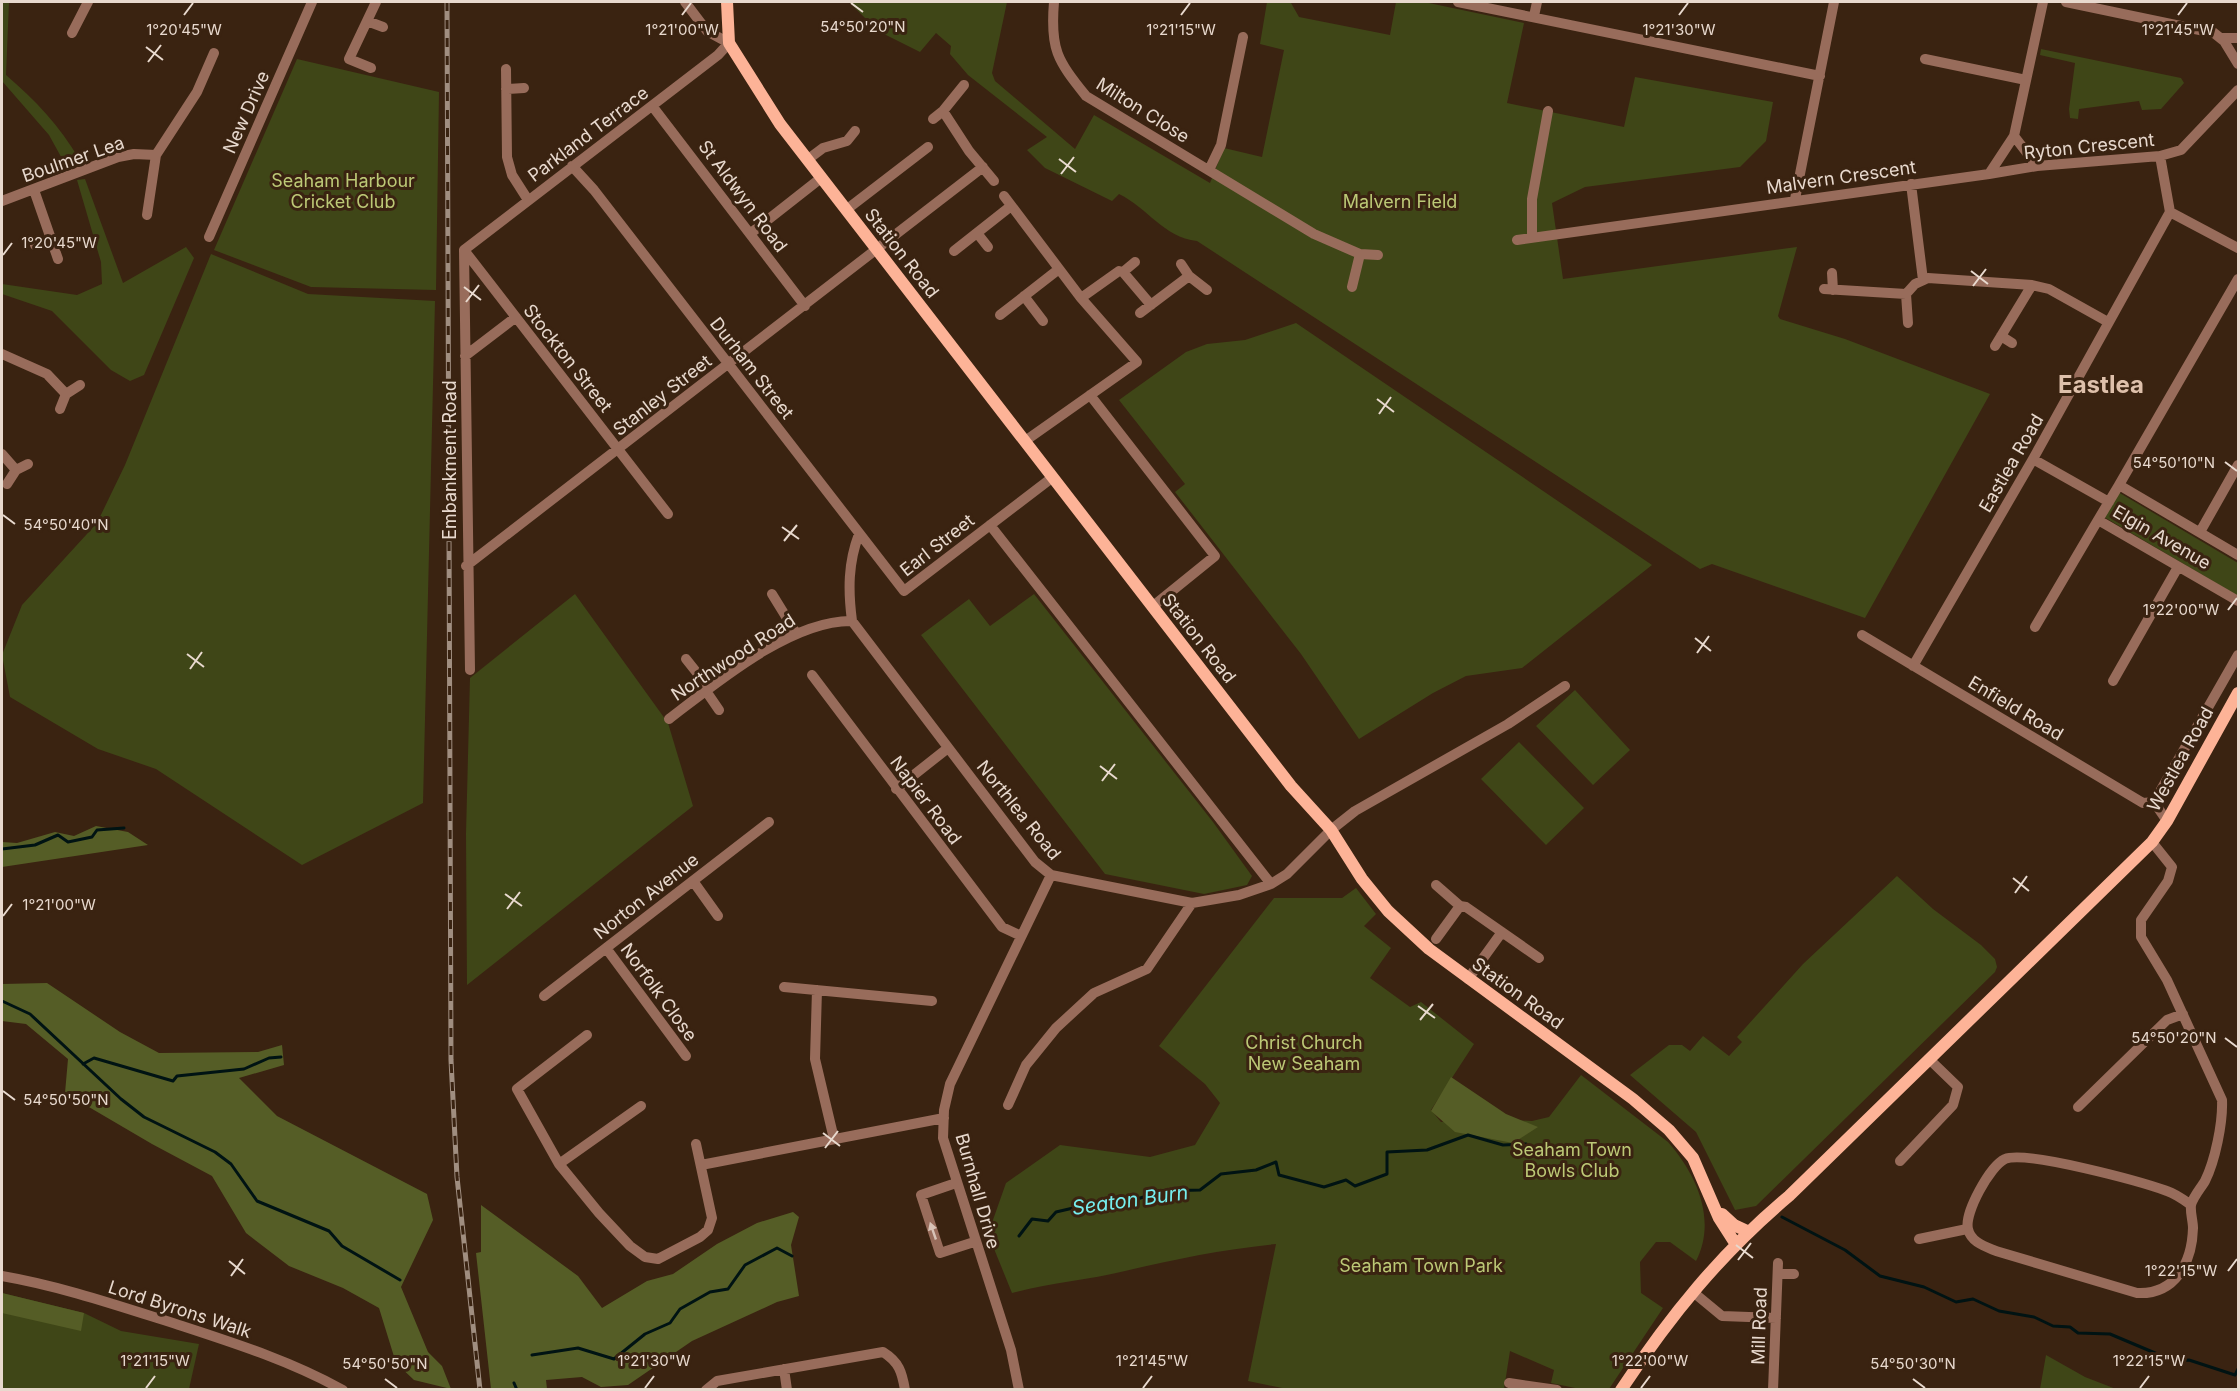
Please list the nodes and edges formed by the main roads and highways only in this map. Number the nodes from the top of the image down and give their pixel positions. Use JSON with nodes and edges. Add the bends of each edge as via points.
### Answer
{"nodes":[{"id":1,"x":727,"y":2,"type":"edge"},
{"id":2,"x":2238,"y":693,"type":"edge"},
{"id":3,"x":1714,"y":1208,"type":"junction"},
{"id":4,"x":1749,"y":1232,"type":"junction"},
{"id":5,"x":1735,"y":1243,"type":"junction"},
{"id":6,"x":1621,"y":1389,"type":"edge"}],
"edges":[{"from":1,"to":3,"type":"main road","name":"Station Road","via":[[729,43],[807,160],[1291,786],[1331,830],[1388,911],[1421,943],[1633,1099],[1669,1130],[1693,1158]]},
{"from":2,"to":4,"type":"main road","name":"Westlea Road","via":[[2152,842]]},
{"from":3,"to":4,"type":"main road"},
{"from":3,"to":5,"type":"main road","name":"Station Road"},
{"from":4,"to":5,"type":"main road","name":"Westlea Road"},
{"from":5,"to":6,"type":"main road","name":"Westlea Road"}]}
